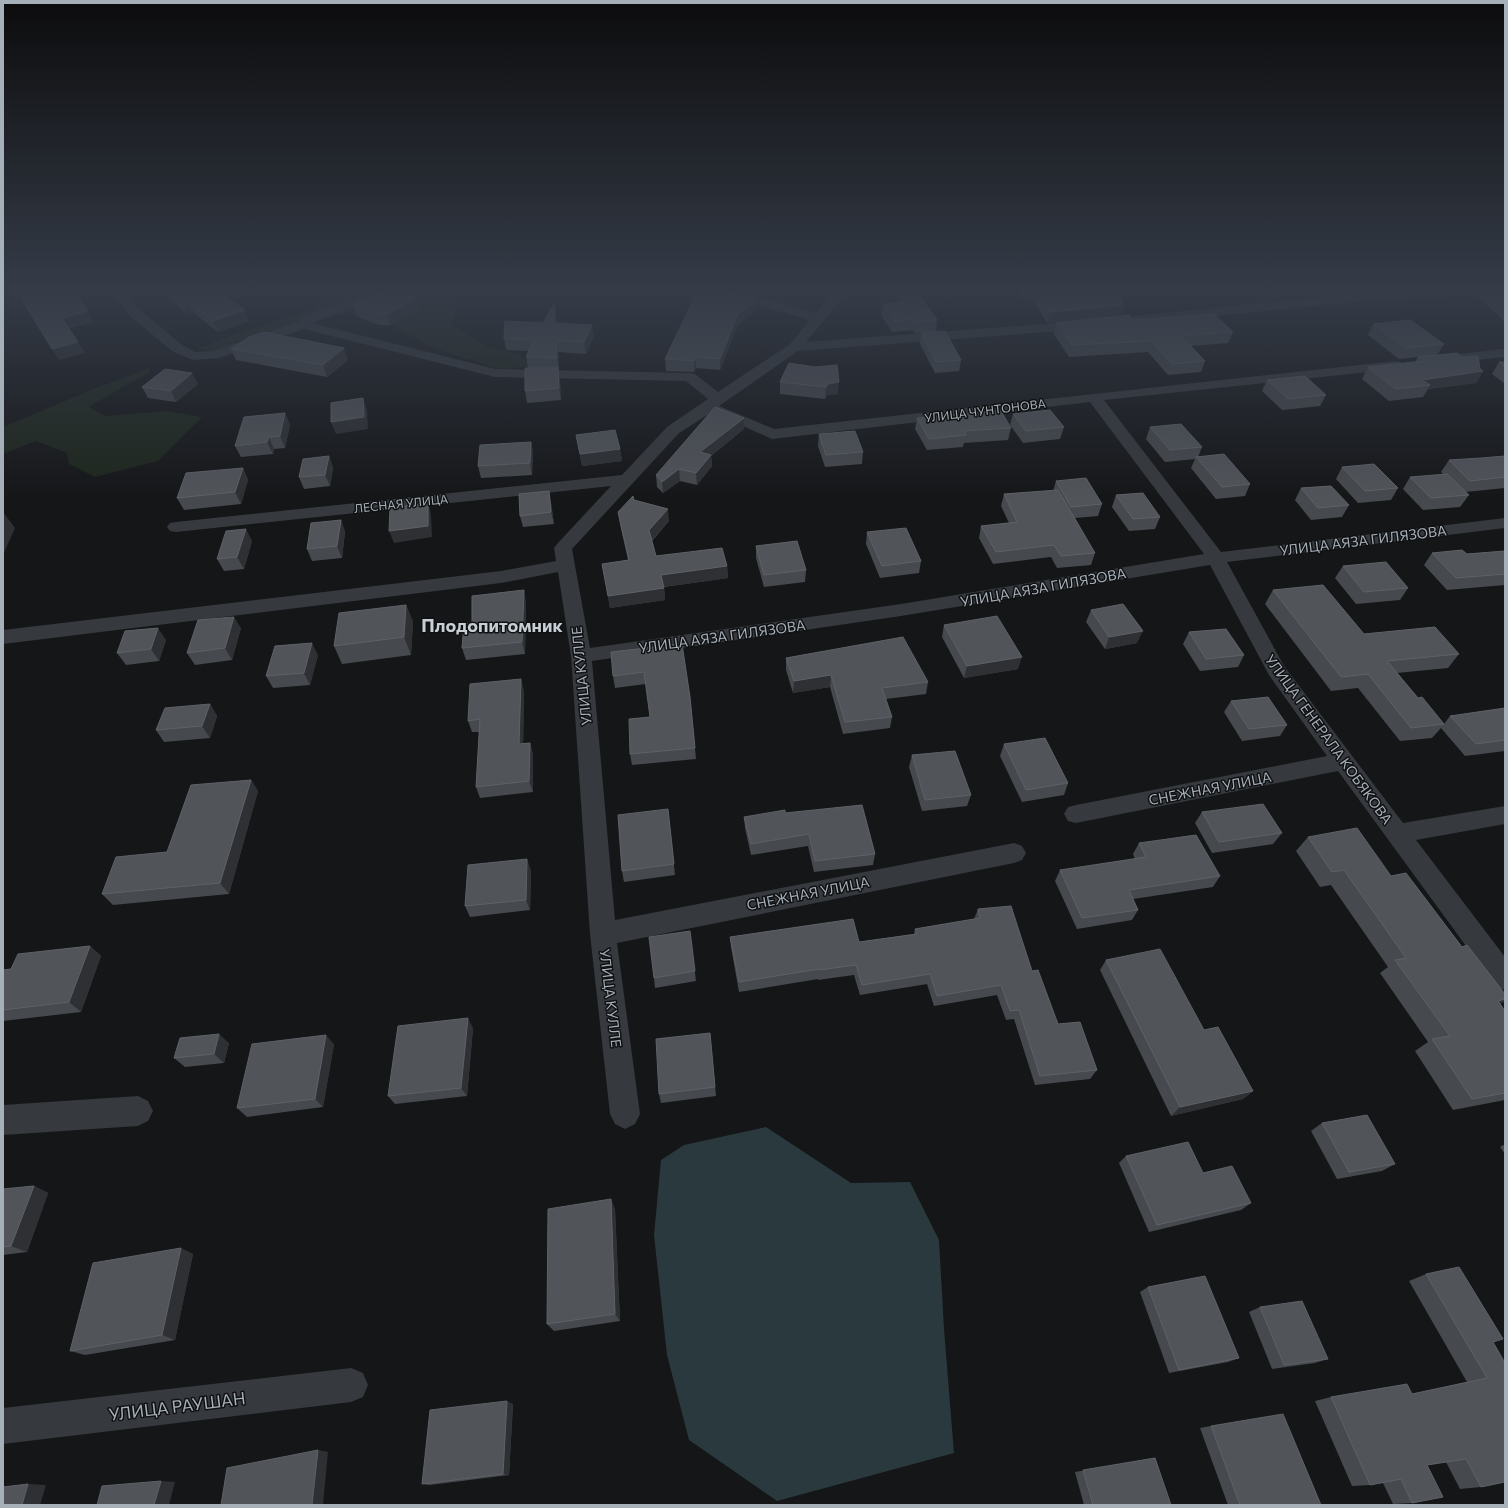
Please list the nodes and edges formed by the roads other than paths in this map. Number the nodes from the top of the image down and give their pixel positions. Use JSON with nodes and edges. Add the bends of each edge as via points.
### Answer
{"nodes":[{"id":1,"x":439,"y":358,"type":"edge"},
{"id":2,"x":778,"y":358,"type":"edge"},
{"id":3,"x":1457,"y":358,"type":"edge"},
{"id":4,"x":1434,"y":361,"type":"edge"},
{"id":5,"x":1410,"y":363,"type":"edge"},
{"id":6,"x":1094,"y":397,"type":"junction"},
{"id":7,"x":713,"y":403,"type":"junction"},
{"id":8,"x":626,"y":480,"type":"junction"},
{"id":9,"x":1505,"y":523,"type":"edge"},
{"id":10,"x":176,"y":527,"type":"dead end"},
{"id":11,"x":1216,"y":558,"type":"junction"},
{"id":12,"x":565,"y":565,"type":"junction"},
{"id":13,"x":3,"y":637,"type":"edge"},
{"id":14,"x":581,"y":656,"type":"junction"},
{"id":15,"x":1344,"y":761,"type":"junction"},
{"id":16,"x":1076,"y":814,"type":"dead end"},
{"id":17,"x":1505,"y":815,"type":"edge"},
{"id":18,"x":1398,"y":834,"type":"junction"},
{"id":19,"x":1014,"y":853,"type":"dead end"},
{"id":20,"x":603,"y":934,"type":"junction"},
{"id":21,"x":1505,"y":978,"type":"edge"},
{"id":22,"x":138,"y":1110,"type":"dead end"},
{"id":23,"x":626,"y":1114,"type":"dead end"},
{"id":24,"x":3,"y":1120,"type":"edge"},
{"id":25,"x":351,"y":1385,"type":"dead end"},
{"id":26,"x":3,"y":1426,"type":"edge"}],
"edges":[{"from":1,"to":7,"type":"street","name":"УЛИЦА ЧУНТОНОВА","via":[[495,372],[525,375],[690,377]]},
{"from":2,"to":7,"type":"street","name":"УЛИЦА КУЛЛЕ"},
{"from":3,"to":4,"type":"street"},
{"from":5,"to":6,"type":"street","name":"УЛИЦА ЧУНТОНОВА"},
{"from":6,"to":7,"type":"street","name":"УЛИЦА ЧУНТОНОВА","via":[[772,434]]},
{"from":6,"to":11,"type":"street","name":"УЛИЦА ГЕНЕРАЛА КОБЯКОВА"},
{"from":7,"to":8,"type":"street","name":"УЛИЦА КУЛЛЕ","via":[[673,430]]},
{"from":8,"to":10,"type":"street","name":"ЛЕСНАЯ УЛИЦА"},
{"from":8,"to":12,"type":"street","name":"УЛИЦА КУЛЛЕ","via":[[563,548]]},
{"from":9,"to":11,"type":"street","name":"УЛИЦА АЯЗА ГИЛЯЗОВА"},
{"from":11,"to":14,"type":"street","name":"УЛИЦА АЯЗА ГИЛЯЗОВА","via":[[901,610]]},
{"from":11,"to":15,"type":"street","name":"УЛИЦА ГЕНЕРАЛА КОБЯКОВА","via":[[1276,670]]},
{"from":12,"to":13,"type":"street","via":[[501,577]]},
{"from":12,"to":14,"type":"street","name":"УЛИЦА КУЛЛЕ"},
{"from":14,"to":20,"type":"street","name":"УЛИЦА КУЛЛЕ"},
{"from":15,"to":16,"type":"street","name":"СНЕЖНАЯ УЛИЦА"},
{"from":15,"to":18,"type":"street","name":"УЛИЦА ГЕНЕРАЛА КОБЯКОВА"},
{"from":17,"to":18,"type":"street"},
{"from":18,"to":21,"type":"street","name":"УЛИЦА ГЕНЕРАЛА КОБЯКОВА"},
{"from":19,"to":20,"type":"street","name":"СНЕЖНАЯ УЛИЦА"},
{"from":20,"to":23,"type":"street","name":"УЛИЦА КУЛЛЕ"},
{"from":22,"to":24,"type":"street"},
{"from":25,"to":26,"type":"street","name":"УЛИЦА РАУШАН"}]}
